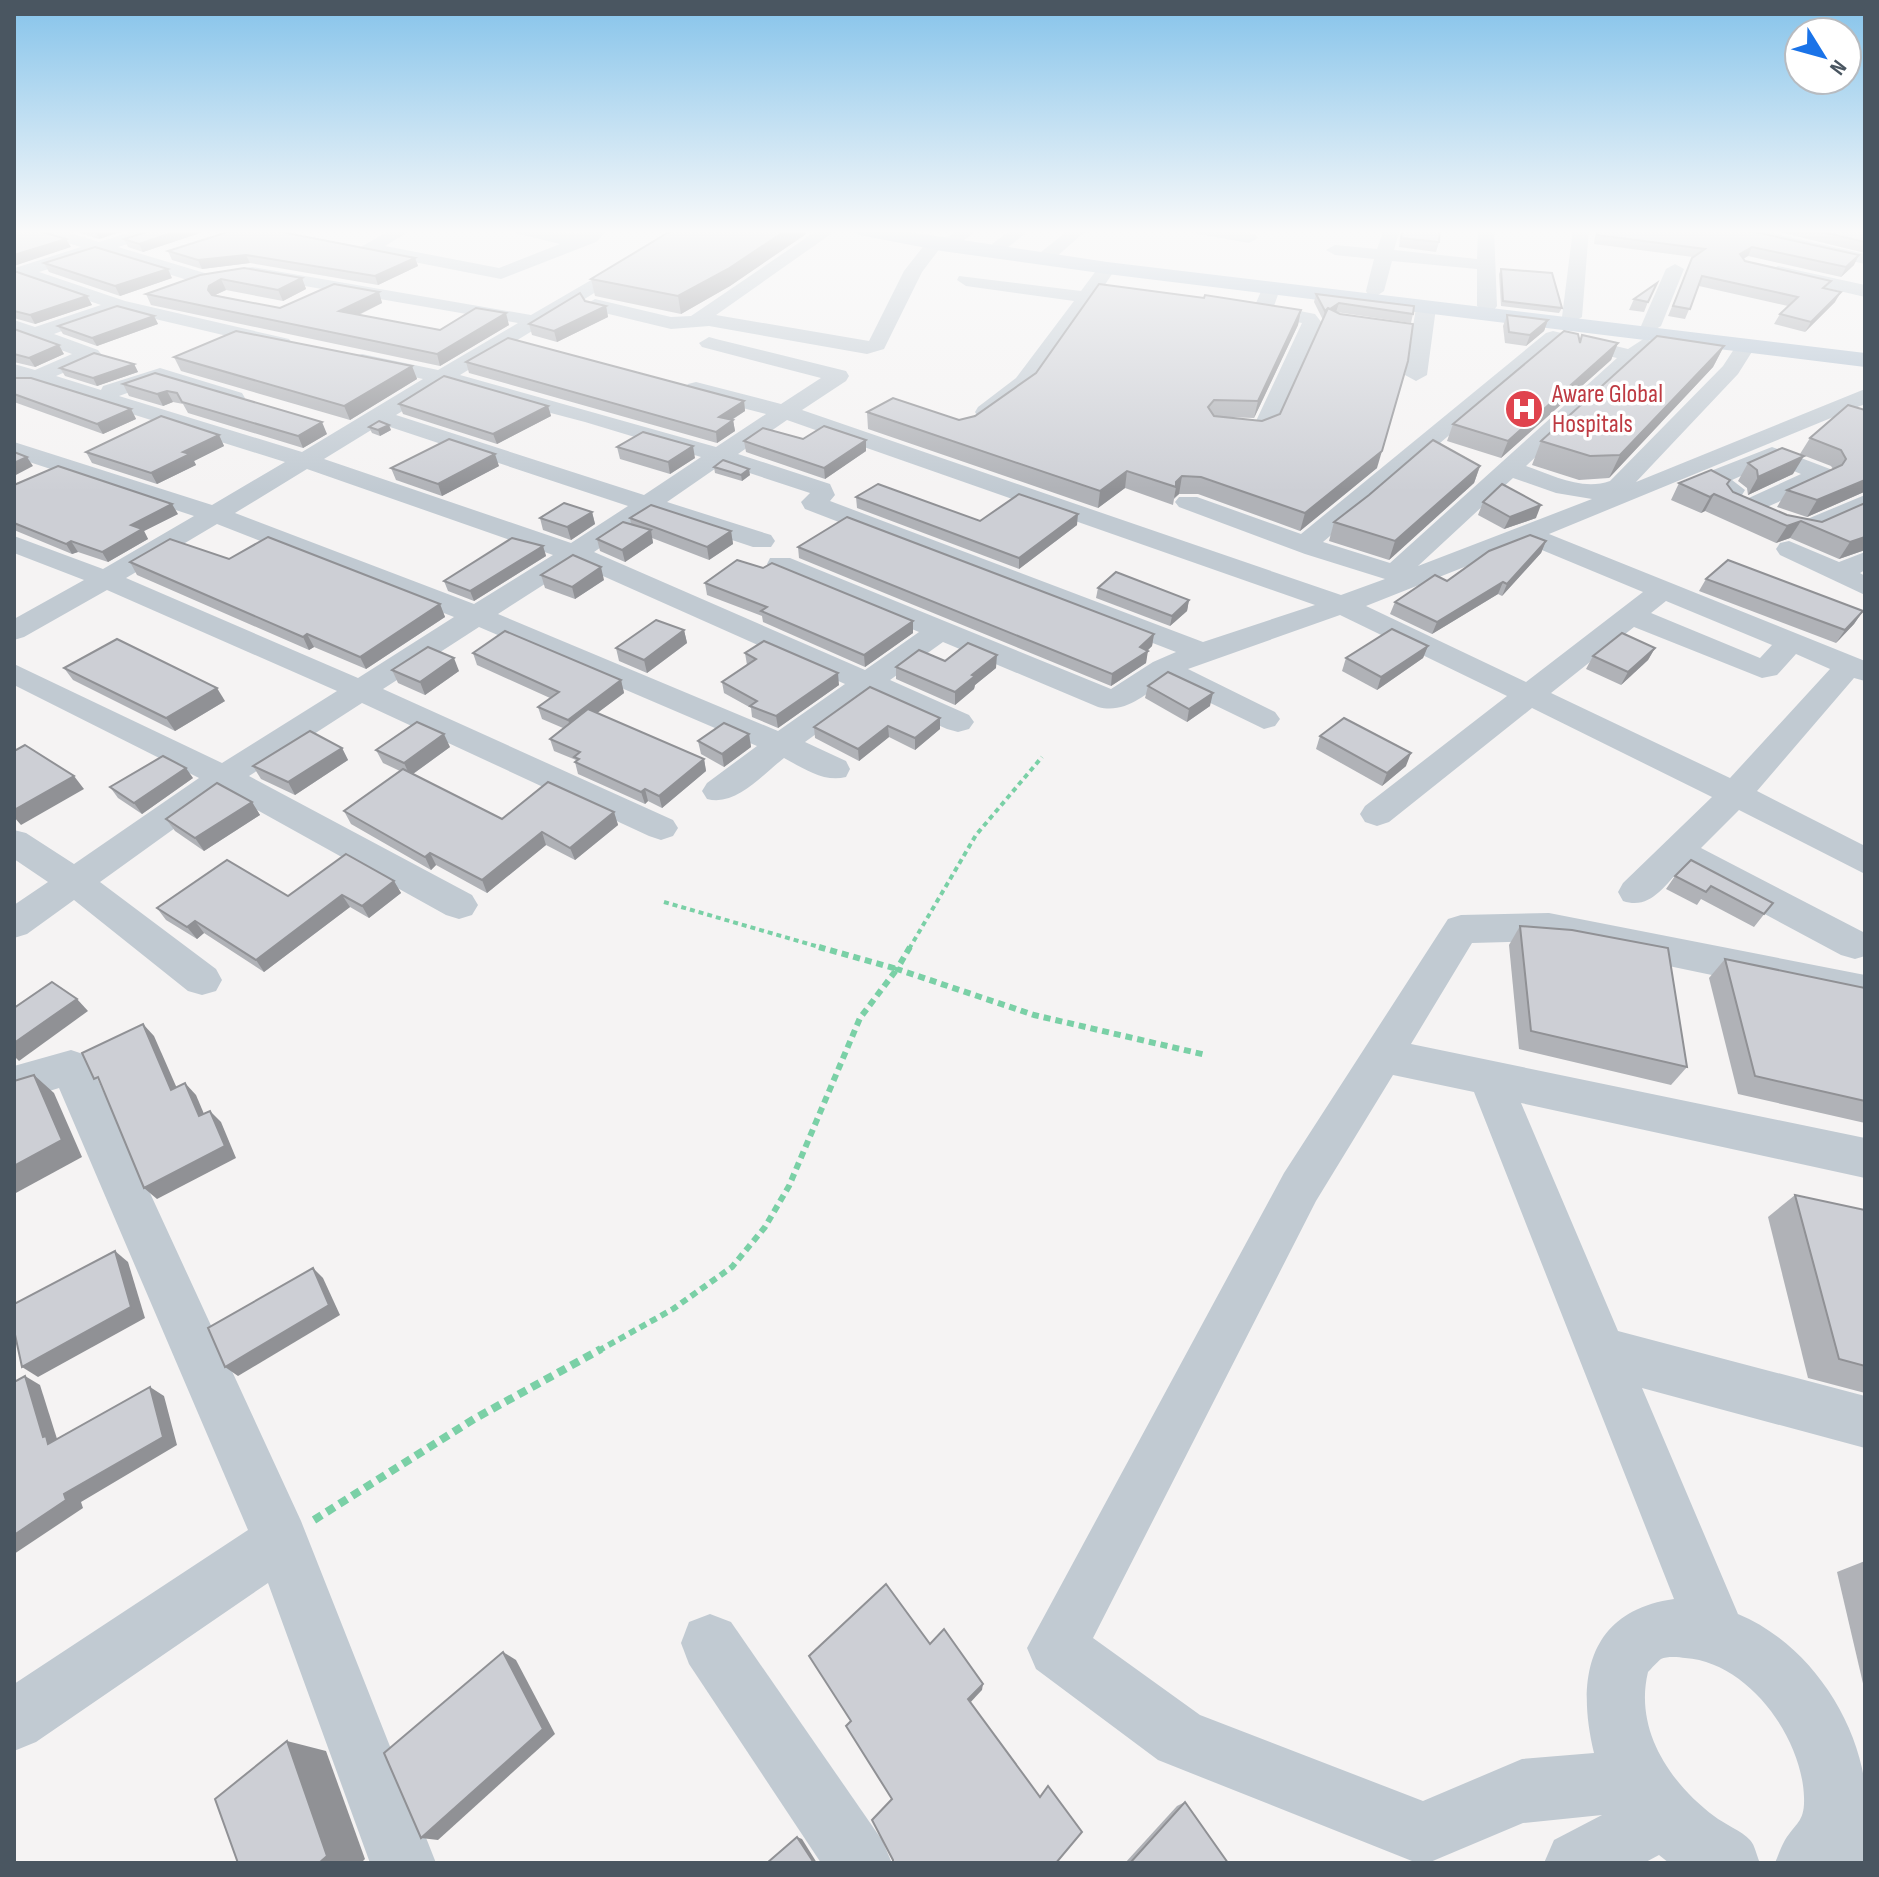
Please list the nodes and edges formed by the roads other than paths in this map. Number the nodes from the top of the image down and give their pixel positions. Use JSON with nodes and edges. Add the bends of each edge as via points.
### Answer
{"nodes":[{"id":1,"x":85,"y":317,"type":"edge"},
{"id":2,"x":169,"y":317,"type":"edge"},
{"id":3,"x":514,"y":317,"type":"edge"},
{"id":4,"x":539,"y":317,"type":"edge"},
{"id":5,"x":609,"y":317,"type":"edge"},
{"id":6,"x":644,"y":317,"type":"edge"},
{"id":7,"x":702,"y":317,"type":"edge"},
{"id":8,"x":891,"y":317,"type":"edge"},
{"id":9,"x":1072,"y":317,"type":"edge"},
{"id":10,"x":1304,"y":317,"type":"edge"},
{"id":11,"x":1425,"y":317,"type":"edge"},
{"id":12,"x":1483,"y":317,"type":"edge"},
{"id":13,"x":1569,"y":317,"type":"edge"},
{"id":14,"x":1572,"y":317,"type":"joint"},
{"id":15,"x":1655,"y":317,"type":"edge"},
{"id":16,"x":698,"y":319,"type":"junction"},
{"id":17,"x":533,"y":320,"type":"junction"},
{"id":18,"x":1336,"y":321,"type":"edge"},
{"id":19,"x":14,"y":326,"type":"edge"},
{"id":20,"x":1423,"y":333,"type":"junction"},
{"id":21,"x":35,"y":334,"type":"junction"},
{"id":22,"x":504,"y":337,"type":"junction"},
{"id":23,"x":1644,"y":341,"type":"junction"},
{"id":24,"x":534,"y":345,"type":"edge"},
{"id":25,"x":299,"y":347,"type":"edge"},
{"id":26,"x":1865,"y":349,"type":"edge"},
{"id":27,"x":1741,"y":355,"type":"junction"},
{"id":28,"x":345,"y":356,"type":"edge"},
{"id":29,"x":1865,"y":360,"type":"edge"},
{"id":30,"x":1416,"y":375,"type":"dead end"},
{"id":31,"x":445,"y":376,"type":"junction"},
{"id":32,"x":21,"y":377,"type":"edge"},
{"id":33,"x":668,"y":381,"type":"edge"},
{"id":34,"x":217,"y":393,"type":"junction"},
{"id":35,"x":97,"y":396,"type":"junction"},
{"id":36,"x":262,"y":406,"type":"edge"},
{"id":37,"x":1856,"y":406,"type":"edge"},
{"id":38,"x":785,"y":412,"type":"junction"},
{"id":39,"x":378,"y":416,"type":"junction"},
{"id":40,"x":162,"y":417,"type":"junction"},
{"id":41,"x":322,"y":423,"type":"edge"},
{"id":42,"x":1219,"y":425,"type":"edge"},
{"id":43,"x":965,"y":426,"type":"edge"},
{"id":44,"x":133,"y":431,"type":"edge"},
{"id":45,"x":352,"y":431,"type":"junction"},
{"id":46,"x":14,"y":449,"type":"edge"},
{"id":47,"x":91,"y":451,"type":"edge"},
{"id":48,"x":719,"y":454,"type":"junction"},
{"id":49,"x":304,"y":460,"type":"junction"},
{"id":50,"x":62,"y":465,"type":"junction"},
{"id":51,"x":1511,"y":469,"type":"junction"},
{"id":52,"x":1677,"y":475,"type":"junction"},
{"id":53,"x":38,"y":477,"type":"edge"},
{"id":54,"x":1724,"y":496,"type":"junction"},
{"id":55,"x":1188,"y":502,"type":"dead end"},
{"id":56,"x":646,"y":503,"type":"junction"},
{"id":57,"x":1865,"y":503,"type":"edge"},
{"id":58,"x":1749,"y":507,"type":"junction"},
{"id":59,"x":216,"y":515,"type":"junction"},
{"id":60,"x":1822,"y":523,"type":"junction"},
{"id":61,"x":1783,"y":531,"type":"junction"},
{"id":62,"x":1526,"y":534,"type":"junction"},
{"id":63,"x":1865,"y":542,"type":"edge"},
{"id":64,"x":14,"y":544,"type":"edge"},
{"id":65,"x":1308,"y":545,"type":"junction"},
{"id":66,"x":574,"y":553,"type":"junction"},
{"id":67,"x":1865,"y":560,"type":"edge"},
{"id":68,"x":1839,"y":572,"type":"junction"},
{"id":69,"x":1401,"y":576,"type":"junction"},
{"id":70,"x":108,"y":578,"type":"junction"},
{"id":71,"x":1865,"y":587,"type":"edge"},
{"id":72,"x":1663,"y":590,"type":"junction"},
{"id":73,"x":1342,"y":605,"type":"junction"},
{"id":74,"x":1699,"y":613,"type":"dead end"},
{"id":75,"x":473,"y":614,"type":"junction"},
{"id":76,"x":1631,"y":615,"type":"junction"},
{"id":77,"x":942,"y":629,"type":"junction"},
{"id":78,"x":14,"y":631,"type":"edge"},
{"id":79,"x":1788,"y":645,"type":"junction"},
{"id":80,"x":1202,"y":652,"type":"junction"},
{"id":81,"x":1164,"y":668,"type":"junction"},
{"id":82,"x":1857,"y":669,"type":"edge"},
{"id":83,"x":14,"y":673,"type":"edge"},
{"id":84,"x":870,"y":682,"type":"junction"},
{"id":85,"x":361,"y":689,"type":"junction"},
{"id":86,"x":1526,"y":695,"type":"junction"},
{"id":87,"x":1264,"y":719,"type":"dead end"},
{"id":88,"x":958,"y":722,"type":"dead end"},
{"id":89,"x":781,"y":744,"type":"junction"},
{"id":90,"x":834,"y":769,"type":"dead end"},
{"id":91,"x":224,"y":777,"type":"junction"},
{"id":92,"x":728,"y":784,"type":"dead end"},
{"id":93,"x":1735,"y":794,"type":"junction"},
{"id":94,"x":1377,"y":814,"type":"dead end"},
{"id":95,"x":661,"y":828,"type":"dead end"},
{"id":96,"x":14,"y":842,"type":"edge"},
{"id":97,"x":1677,"y":851,"type":"junction"},
{"id":98,"x":1865,"y":861,"type":"edge"},
{"id":99,"x":77,"y":883,"type":"junction"},
{"id":100,"x":1636,"y":892,"type":"dead end"},
{"id":101,"x":459,"y":905,"type":"dead end"},
{"id":102,"x":14,"y":924,"type":"edge"},
{"id":103,"x":1855,"y":945,"type":"dead end"},
{"id":104,"x":202,"y":980,"type":"dead end"},
{"id":105,"x":1865,"y":991,"type":"edge"},
{"id":106,"x":1381,"y":1055,"type":"junction"},
{"id":107,"x":1490,"y":1079,"type":"junction"},
{"id":108,"x":14,"y":1084,"type":"edge"},
{"id":109,"x":1865,"y":1158,"type":"edge"},
{"id":110,"x":1602,"y":1352,"type":"junction"},
{"id":111,"x":1865,"y":1422,"type":"edge"},
{"id":112,"x":281,"y":1541,"type":"junction"},
{"id":113,"x":1717,"y":1634,"type":"junction"},
{"id":114,"x":710,"y":1643,"type":"dead end"},
{"id":115,"x":14,"y":1720,"type":"edge"},
{"id":116,"x":1652,"y":1799,"type":"junction"},
{"id":117,"x":1832,"y":1858,"type":"edge"},
{"id":118,"x":403,"y":1863,"type":"edge"},
{"id":119,"x":859,"y":1863,"type":"edge"},
{"id":120,"x":1577,"y":1863,"type":"edge"},
{"id":121,"x":1727,"y":1863,"type":"edge"}],
"edges":[{"from":1,"to":21,"type":"street"},
{"from":2,"to":25,"type":"street"},
{"from":3,"to":17,"type":"street"},
{"from":4,"to":17,"type":"street"},
{"from":5,"to":38,"type":"street","via":[[838,376]]},
{"from":6,"to":16,"type":"street","via":[[671,323]]},
{"from":7,"to":16,"type":"street"},
{"from":8,"to":16,"type":"street","via":[[877,345],[867,348]]},
{"from":9,"to":43,"type":"street","via":[[1024,383]]},
{"from":10,"to":42,"type":"street","via":[[1312,323],[1265,425]]},
{"from":11,"to":20,"type":"street"},
{"from":12,"to":23,"type":"main road"},
{"from":13,"to":14,"type":"main road"},
{"from":14,"to":23,"type":"main road"},
{"from":15,"to":23,"type":"street"},
{"from":17,"to":22,"type":"street"},
{"from":18,"to":20,"type":"street"},
{"from":19,"to":21,"type":"street"},
{"from":20,"to":30,"type":"street"},
{"from":21,"to":32,"type":"street","via":[[91,354]]},
{"from":22,"to":24,"type":"street"},
{"from":22,"to":31,"type":"street"},
{"from":23,"to":26,"type":"main road"},
{"from":23,"to":27,"type":"main road"},
{"from":23,"to":51,"type":"street"},
{"from":23,"to":65,"type":"street","via":[[1553,337]]},
{"from":27,"to":29,"type":"main road"},
{"from":27,"to":51,"type":"street","via":[[1609,491],[1585,491]]},
{"from":28,"to":31,"type":"street"},
{"from":31,"to":39,"type":"street"},
{"from":31,"to":48,"type":"street"},
{"from":32,"to":35,"type":"street"},
{"from":33,"to":38,"type":"street"},
{"from":34,"to":35,"type":"street","via":[[160,374]]},
{"from":34,"to":36,"type":"street"},
{"from":34,"to":40,"type":"street"},
{"from":35,"to":40,"type":"street"},
{"from":37,"to":52,"type":"street"},
{"from":38,"to":48,"type":"street"},
{"from":38,"to":73,"type":"street"},
{"from":39,"to":45,"type":"street"},
{"from":39,"to":56,"type":"street"},
{"from":40,"to":44,"type":"street"},
{"from":40,"to":49,"type":"street"},
{"from":41,"to":45,"type":"street"},
{"from":45,"to":49,"type":"street"},
{"from":46,"to":50,"type":"street"},
{"from":47,"to":50,"type":"street"},
{"from":48,"to":56,"type":"street"},
{"from":48,"to":80,"type":"street","via":[[821,489],[823,495],[814,504]]},
{"from":49,"to":59,"type":"street"},
{"from":49,"to":66,"type":"street"},
{"from":50,"to":53,"type":"street"},
{"from":50,"to":59,"type":"street"},
{"from":51,"to":69,"type":"street"},
{"from":52,"to":54,"type":"street"},
{"from":52,"to":62,"type":"street"},
{"from":54,"to":58,"type":"street"},
{"from":54,"to":58,"type":"street","via":[[1733,490],[1713,478],[1772,454],[1821,474]]},
{"from":55,"to":65,"type":"street"},
{"from":56,"to":66,"type":"street"},
{"from":56,"to":77,"type":"street"},
{"from":57,"to":60,"type":"street"},
{"from":58,"to":61,"type":"street"},
{"from":59,"to":70,"type":"street"},
{"from":59,"to":75,"type":"street"},
{"from":60,"to":61,"type":"street"},
{"from":60,"to":63,"type":"street"},
{"from":61,"to":68,"type":"street"},
{"from":62,"to":69,"type":"street"},
{"from":62,"to":72,"type":"street"},
{"from":64,"to":70,"type":"street"},
{"from":65,"to":69,"type":"street"},
{"from":66,"to":75,"type":"street"},
{"from":66,"to":84,"type":"street"},
{"from":67,"to":68,"type":"street"},
{"from":68,"to":71,"type":"street"},
{"from":69,"to":73,"type":"street"},
{"from":70,"to":78,"type":"street"},
{"from":70,"to":85,"type":"street"},
{"from":72,"to":76,"type":"street"},
{"from":72,"to":79,"type":"street"},
{"from":73,"to":80,"type":"street"},
{"from":73,"to":86,"type":"street"},
{"from":74,"to":79,"type":"street"},
{"from":75,"to":85,"type":"street"},
{"from":75,"to":89,"type":"street"},
{"from":76,"to":79,"type":"street","via":[[1762,669]]},
{"from":76,"to":86,"type":"street"},
{"from":77,"to":81,"type":"street","via":[[1104,700],[1117,699]]},
{"from":77,"to":84,"type":"street"},
{"from":79,"to":82,"type":"street"},
{"from":80,"to":81,"type":"street"},
{"from":81,"to":87,"type":"street"},
{"from":82,"to":93,"type":"street"},
{"from":83,"to":91,"type":"street"},
{"from":84,"to":88,"type":"street"},
{"from":84,"to":89,"type":"street"},
{"from":85,"to":91,"type":"street"},
{"from":85,"to":95,"type":"street"},
{"from":86,"to":93,"type":"street"},
{"from":86,"to":94,"type":"street"},
{"from":89,"to":90,"type":"street"},
{"from":89,"to":92,"type":"street"},
{"from":91,"to":99,"type":"street"},
{"from":91,"to":101,"type":"street"},
{"from":93,"to":97,"type":"street"},
{"from":93,"to":98,"type":"street"},
{"from":96,"to":99,"type":"street"},
{"from":97,"to":100,"type":"street"},
{"from":97,"to":103,"type":"street"},
{"from":99,"to":102,"type":"street"},
{"from":99,"to":104,"type":"street"},
{"from":105,"to":106,"type":"street","via":[[1549,927],[1461,929]]},
{"from":106,"to":107,"type":"street"},
{"from":106,"to":116,"type":"street","via":[[1300,1187],[1057,1648],[1180,1738],[1423,1833],[1522,1791]]},
{"from":107,"to":109,"type":"street"},
{"from":107,"to":110,"type":"street"},
{"from":108,"to":112,"type":"street","via":[[71,1067]]},
{"from":110,"to":111,"type":"street"},
{"from":110,"to":113,"type":"street"},
{"from":112,"to":115,"type":"street"},
{"from":112,"to":118,"type":"street"},
{"from":113,"to":116,"type":"street","via":[[1685,1626],[1656,1630],[1633,1645],[1619,1669],[1615,1702],[1621,1740]]},
{"from":113,"to":117,"type":"street","via":[[1749,1650],[1780,1677],[1806,1709],[1825,1746],[1835,1784]]},
{"from":114,"to":119,"type":"street"},
{"from":116,"to":120,"type":"street"},
{"from":116,"to":121,"type":"street","via":[[1699,1848]]}]}
